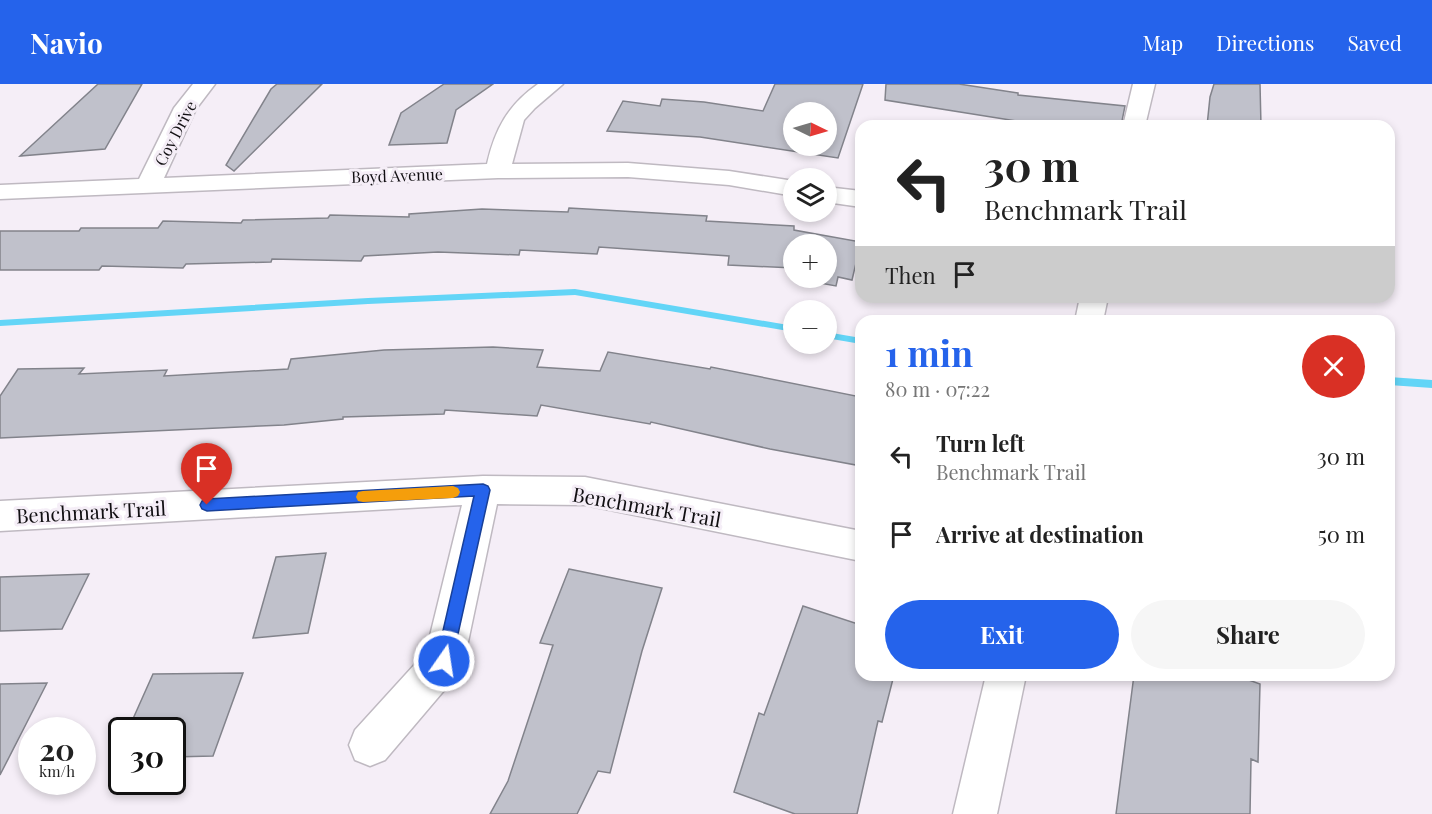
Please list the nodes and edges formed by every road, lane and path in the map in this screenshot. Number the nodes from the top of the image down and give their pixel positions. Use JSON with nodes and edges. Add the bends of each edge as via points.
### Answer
{"nodes":[{"id":1,"x":204,"y":84,"type":"edge"},
{"id":2,"x":552,"y":84,"type":"edge"},
{"id":3,"x":1137,"y":85,"type":"edge"},
{"id":4,"x":1134,"y":120,"type":"edge"},
{"id":5,"x":498,"y":171,"type":"junction"},
{"id":6,"x":149,"y":184,"type":"junction"},
{"id":7,"x":783,"y":187,"type":"edge"},
{"id":8,"x":0,"y":192,"type":"edge"},
{"id":9,"x":837,"y":196,"type":"edge"},
{"id":10,"x":855,"y":198,"type":"edge"},
{"id":11,"x":483,"y":490,"type":"junction"},
{"id":12,"x":0,"y":516,"type":"edge"},
{"id":13,"x":855,"y":545,"type":"edge"},
{"id":14,"x":1005,"y":681,"type":"edge"},
{"id":15,"x":370,"y":745,"type":"dead end"},
{"id":16,"x":975,"y":814,"type":"edge"}],
"edges":[{"from":1,"to":6,"type":"street","name":"Coy Drive","via":[[185,108]]},
{"from":2,"to":5,"type":"street","via":[[520,108],[507,128]]},
{"from":3,"to":4,"type":"street"},
{"from":5,"to":6,"type":"street","name":"Boyd Avenue"},
{"from":5,"to":7,"type":"street","name":"Boyd Avenue","via":[[649,171]]},
{"from":6,"to":8,"type":"street","name":"Boyd Avenue"},
{"from":9,"to":10,"type":"street"},
{"from":11,"to":12,"type":"street","name":"Benchmark Trail"},
{"from":11,"to":13,"type":"street","name":"Benchmark Trail","via":[[585,491]]},
{"from":11,"to":15,"type":"street","via":[[444,661]]},
{"from":14,"to":16,"type":"street"}]}
